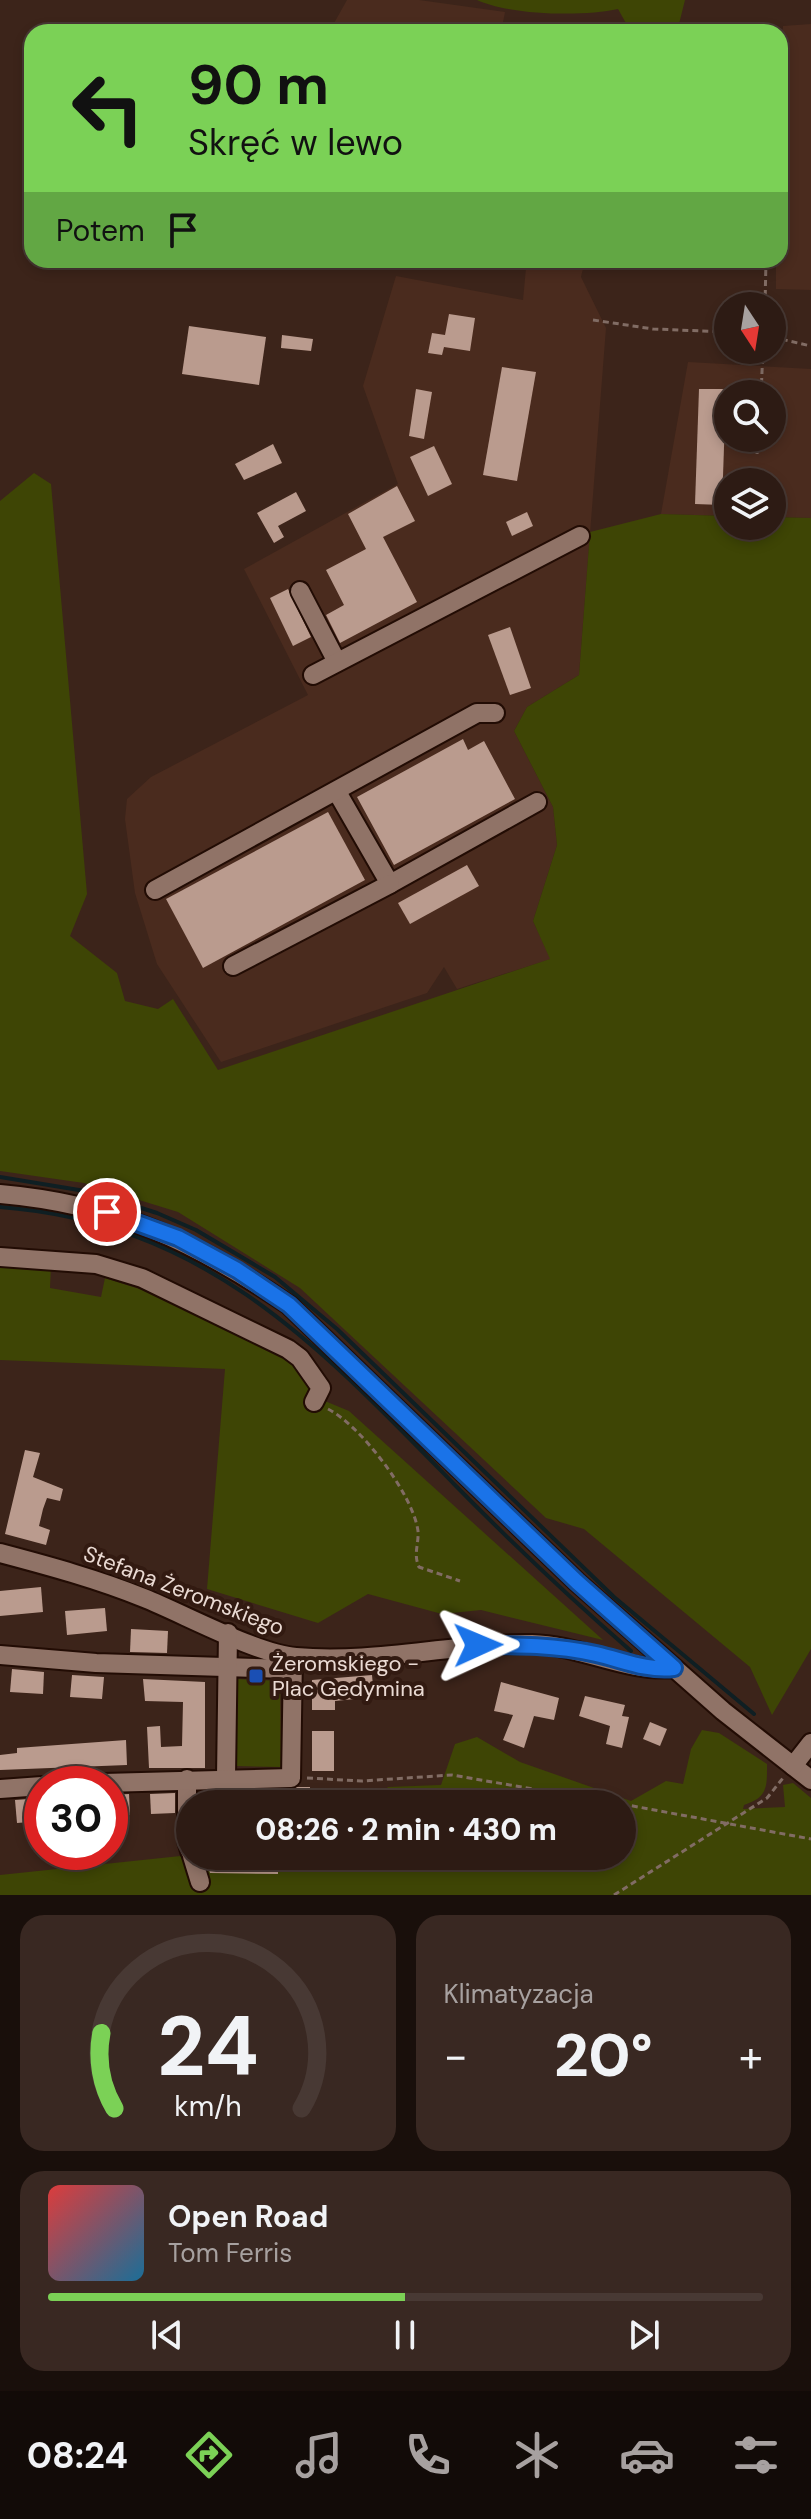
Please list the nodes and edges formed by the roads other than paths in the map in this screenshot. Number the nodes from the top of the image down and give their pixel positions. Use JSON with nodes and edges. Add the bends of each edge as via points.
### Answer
{"nodes":[{"id":1,"x":580,"y":536,"type":"dead end"},
{"id":2,"x":300,"y":591,"type":"dead end"},
{"id":3,"x":337,"y":662,"type":"junction"},
{"id":4,"x":313,"y":675,"type":"dead end"},
{"id":5,"x":495,"y":713,"type":"dead end"},
{"id":6,"x":337,"y":792,"type":"junction"},
{"id":7,"x":537,"y":802,"type":"dead end"},
{"id":8,"x":390,"y":884,"type":"junction"},
{"id":9,"x":155,"y":890,"type":"dead end"},
{"id":10,"x":233,"y":966,"type":"dead end"},
{"id":11,"x":0,"y":1194,"type":"edge"},
{"id":12,"x":0,"y":1257,"type":"edge"},
{"id":13,"x":314,"y":1402,"type":"road end"},
{"id":14,"x":0,"y":1553,"type":"edge"},
{"id":15,"x":228,"y":1633,"type":"junction"},
{"id":16,"x":0,"y":1655,"type":"edge"},
{"id":17,"x":292,"y":1663,"type":"junction"},
{"id":18,"x":228,"y":1668,"type":"junction"},
{"id":19,"x":674,"y":1668,"type":"junction"},
{"id":20,"x":811,"y":1743,"type":"edge"},
{"id":21,"x":793,"y":1766,"type":"junction"},
{"id":22,"x":226,"y":1777,"type":"junction"},
{"id":23,"x":187,"y":1779,"type":"junction"},
{"id":24,"x":811,"y":1780,"type":"edge"},
{"id":25,"x":128,"y":1781,"type":"edge"},
{"id":26,"x":24,"y":1787,"type":"edge"},
{"id":27,"x":0,"y":1789,"type":"edge"},
{"id":28,"x":188,"y":1790,"type":"edge"},
{"id":29,"x":196,"y":1870,"type":"edge"},
{"id":30,"x":200,"y":1882,"type":"dead end"}],
"edges":[{"from":1,"to":3,"type":"street"},
{"from":2,"to":3,"type":"street"},
{"from":3,"to":4,"type":"street"},
{"from":5,"to":6,"type":"street","via":[[477,713]]},
{"from":6,"to":8,"type":"street"},
{"from":6,"to":9,"type":"street"},
{"from":7,"to":8,"type":"street"},
{"from":8,"to":10,"type":"street"},
{"from":11,"to":19,"type":"street","via":[[107,1212],[178,1238],[289,1305]]},
{"from":12,"to":13,"type":"street","via":[[129,1268],[288,1349],[316,1377],[321,1388]]},
{"from":14,"to":15,"type":"street","name":"Stefana Żeromskiego","via":[[81,1575]]},
{"from":15,"to":17,"type":"street","name":"Stefana Żeromskiego"},
{"from":15,"to":18,"type":"street"},
{"from":16,"to":18,"type":"street"},
{"from":17,"to":18,"type":"street"},
{"from":17,"to":19,"type":"street","name":"Stefana Żeromskiego","via":[[535,1644],[653,1670]]},
{"from":17,"to":22,"type":"street","via":[[291,1778]]},
{"from":18,"to":22,"type":"street"},
{"from":19,"to":21,"type":"street"},
{"from":20,"to":21,"type":"street"},
{"from":21,"to":24,"type":"street"},
{"from":22,"to":23,"type":"street"},
{"from":23,"to":25,"type":"street"},
{"from":23,"to":28,"type":"street"},
{"from":26,"to":27,"type":"street"},
{"from":29,"to":30,"type":"street"}]}
